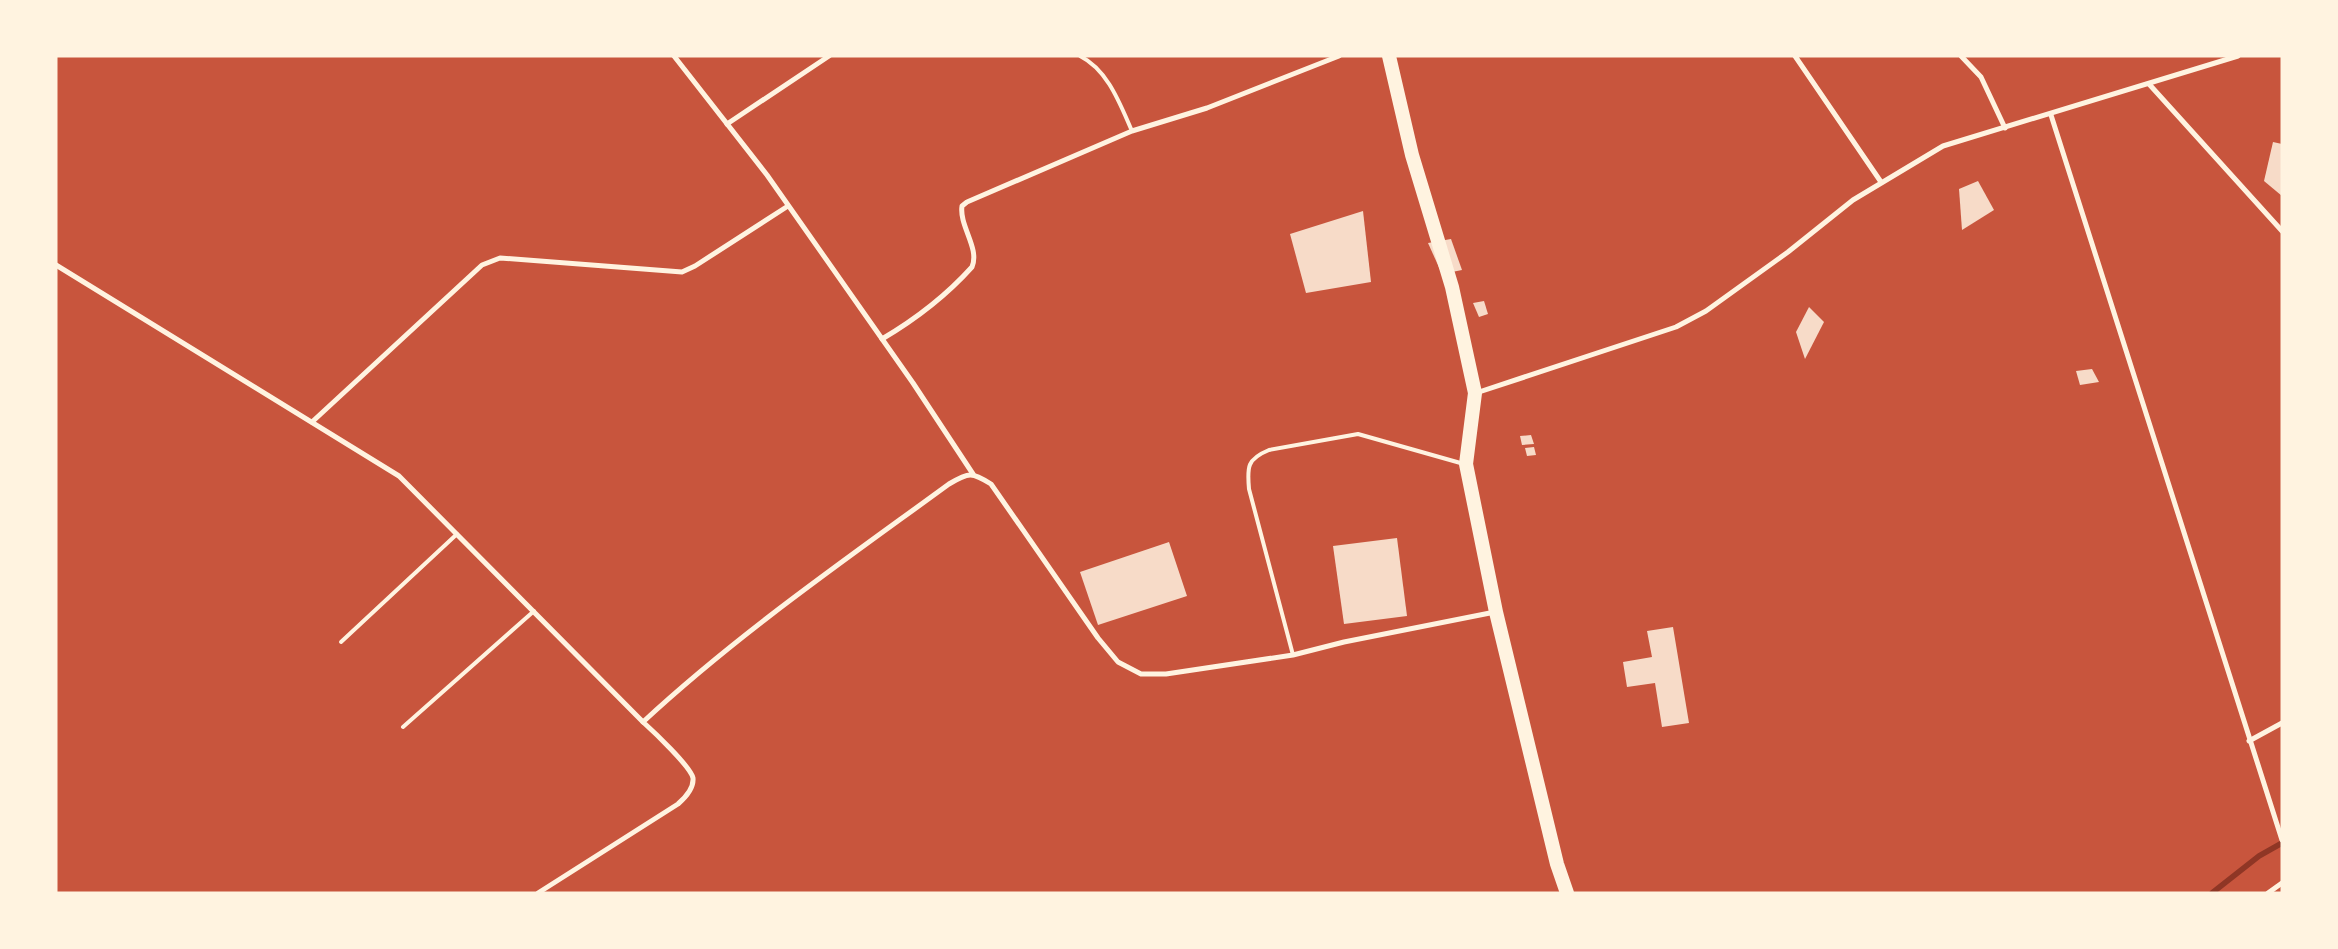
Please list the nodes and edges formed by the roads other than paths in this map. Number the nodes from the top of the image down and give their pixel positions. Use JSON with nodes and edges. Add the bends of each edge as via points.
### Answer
{"nodes":[{"id":1,"x":674,"y":56,"type":"edge"},
{"id":2,"x":830,"y":56,"type":"edge"},
{"id":3,"x":1080,"y":56,"type":"edge"},
{"id":4,"x":1339,"y":56,"type":"edge"},
{"id":5,"x":1389,"y":56,"type":"edge"},
{"id":6,"x":1794,"y":56,"type":"edge"},
{"id":7,"x":1961,"y":56,"type":"edge"},
{"id":8,"x":2238,"y":56,"type":"edge"},
{"id":9,"x":2149,"y":84,"type":"junction"},
{"id":10,"x":2051,"y":115,"type":"junction"},
{"id":11,"x":727,"y":124,"type":"junction"},
{"id":12,"x":2005,"y":128,"type":"junction"},
{"id":13,"x":1132,"y":131,"type":"junction"},
{"id":14,"x":1881,"y":182,"type":"junction"},
{"id":15,"x":788,"y":206,"type":"junction"},
{"id":16,"x":2282,"y":230,"type":"edge"},
{"id":17,"x":56,"y":265,"type":"edge"},
{"id":18,"x":882,"y":339,"type":"junction"},
{"id":19,"x":1475,"y":393,"type":"junction"},
{"id":20,"x":312,"y":422,"type":"junction"},
{"id":21,"x":1466,"y":464,"type":"junction"},
{"id":22,"x":973,"y":474,"type":"junction"},
{"id":23,"x":457,"y":534,"type":"junction"},
{"id":24,"x":534,"y":611,"type":"junction"},
{"id":25,"x":1496,"y":612,"type":"junction"},
{"id":26,"x":341,"y":642,"type":"dead end"},
{"id":27,"x":1293,"y":655,"type":"junction"},
{"id":28,"x":643,"y":722,"type":"junction"},
{"id":29,"x":2282,"y":722,"type":"edge"},
{"id":30,"x":403,"y":727,"type":"dead end"},
{"id":31,"x":2250,"y":741,"type":"junction"},
{"id":32,"x":2282,"y":820,"type":"edge"},
{"id":33,"x":2276,"y":823,"type":"junction"},
{"id":34,"x":2282,"y":840,"type":"edge"},
{"id":35,"x":2282,"y":883,"type":"edge"},
{"id":36,"x":538,"y":893,"type":"edge"},
{"id":37,"x":1567,"y":893,"type":"edge"},
{"id":38,"x":2268,"y":893,"type":"edge"}],
"edges":[{"from":1,"to":11,"type":"street"},
{"from":2,"to":11,"type":"street"},
{"from":3,"to":13,"type":"lane","via":[[1104,77]]},
{"from":4,"to":13,"type":"street","via":[[1207,108]]},
{"from":5,"to":19,"type":"highway","via":[[1412,155],[1452,287]]},
{"from":6,"to":14,"type":"street"},
{"from":7,"to":12,"type":"street","via":[[1981,77]]},
{"from":8,"to":9,"type":"street"},
{"from":9,"to":10,"type":"street"},
{"from":9,"to":16,"type":"street"},
{"from":10,"to":12,"type":"street"},
{"from":10,"to":31,"type":"street"},
{"from":11,"to":15,"type":"street"},
{"from":12,"to":14,"type":"street","via":[[1943,146]]},
{"from":13,"to":18,"type":"street","via":[[962,206],[961,214],[973,252],[972,267],[934,305]]},
{"from":14,"to":19,"type":"street","via":[[1706,311],[1676,327]]},
{"from":15,"to":18,"type":"street"},
{"from":15,"to":20,"type":"street","via":[[682,272],[500,258],[482,265]]},
{"from":17,"to":20,"type":"street"},
{"from":18,"to":22,"type":"street"},
{"from":19,"to":21,"type":"highway"},
{"from":20,"to":23,"type":"street","via":[[399,476]]},
{"from":21,"to":25,"type":"highway"},
{"from":21,"to":27,"type":"lane","via":[[1358,434],[1256,455],[1247,474],[1249,489]]},
{"from":22,"to":27,"type":"street","via":[[991,484],[1008,504],[1098,638],[1118,662],[1141,674],[1166,674]]},
{"from":22,"to":28,"type":"street","via":[[949,484],[805,590],[676,691]]},
{"from":23,"to":24,"type":"street"},
{"from":23,"to":26,"type":"lane"},
{"from":24,"to":28,"type":"street"},
{"from":24,"to":30,"type":"lane"},
{"from":25,"to":27,"type":"street"},
{"from":25,"to":37,"type":"highway","via":[[1557,864]]},
{"from":28,"to":36,"type":"street","via":[[686,766],[693,777],[691,788],[678,804]]},
{"from":29,"to":31,"type":"street"},
{"from":31,"to":33,"type":"street"},
{"from":32,"to":33,"type":"street"},
{"from":33,"to":34,"type":"street"},
{"from":35,"to":38,"type":"street"}]}
